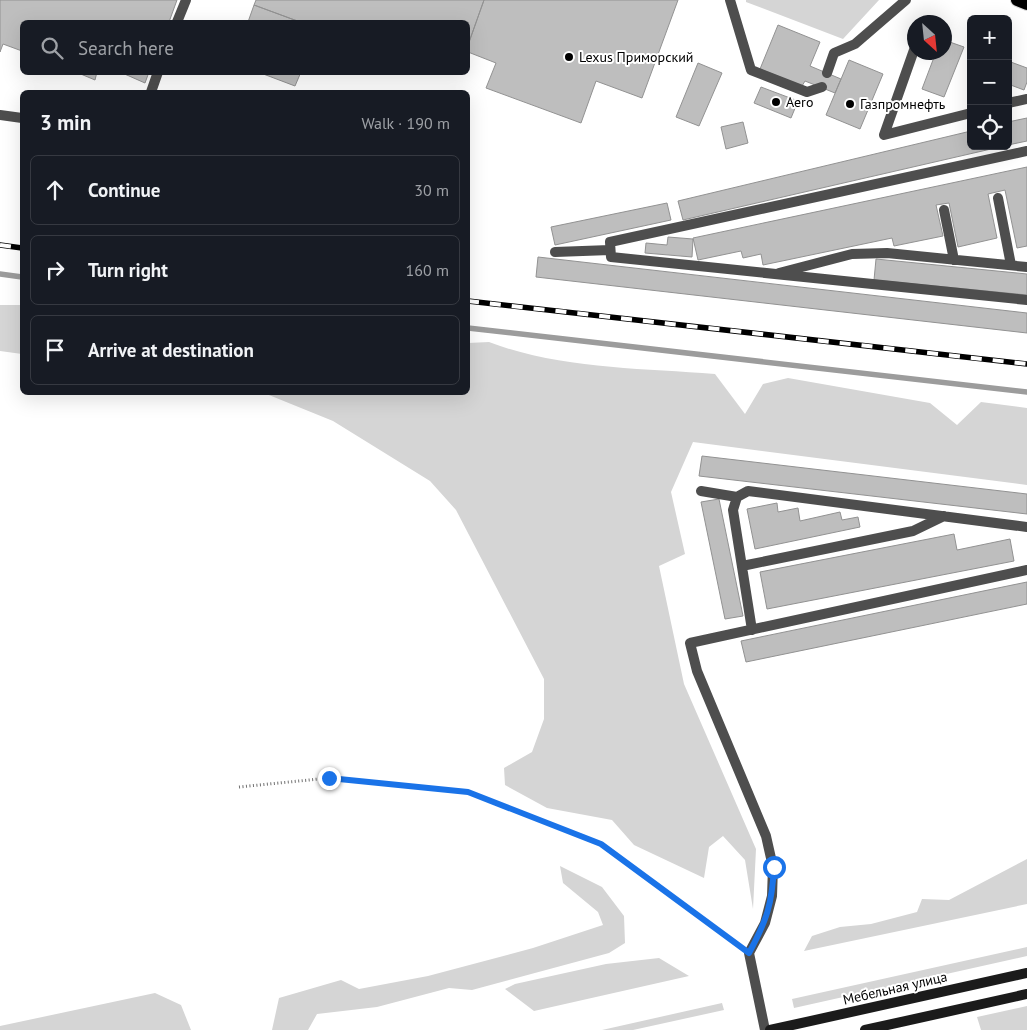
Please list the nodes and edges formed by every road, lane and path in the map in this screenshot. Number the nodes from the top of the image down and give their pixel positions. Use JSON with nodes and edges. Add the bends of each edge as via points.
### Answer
{"nodes":[{"id":1,"x":186,"y":0,"type":"edge"},
{"id":2,"x":730,"y":0,"type":"edge"},
{"id":3,"x":906,"y":0,"type":"edge"},
{"id":4,"x":1017,"y":0,"type":"edge"},
{"id":5,"x":1027,"y":4,"type":"edge"},
{"id":6,"x":178,"y":20,"type":"edge"},
{"id":7,"x":910,"y":60,"type":"edge"},
{"id":8,"x":827,"y":73,"type":"dead end"},
{"id":9,"x":157,"y":75,"type":"edge"},
{"id":10,"x":822,"y":87,"type":"dead end"},
{"id":11,"x":152,"y":90,"type":"edge"},
{"id":12,"x":1027,"y":99,"type":"edge"},
{"id":13,"x":1012,"y":103,"type":"edge"},
{"id":14,"x":967,"y":114,"type":"edge"},
{"id":15,"x":0,"y":115,"type":"edge"},
{"id":16,"x":20,"y":118,"type":"edge"},
{"id":17,"x":1027,"y":151,"type":"edge"},
{"id":18,"x":998,"y":198,"type":"dead end"},
{"id":19,"x":944,"y":210,"type":"dead end"},
{"id":20,"x":610,"y":250,"type":"junction"},
{"id":21,"x":554,"y":252,"type":"dead end"},
{"id":22,"x":954,"y":260,"type":"junction"},
{"id":23,"x":1012,"y":265,"type":"junction"},
{"id":24,"x":1027,"y":267,"type":"edge"},
{"id":25,"x":774,"y":274,"type":"junction"},
{"id":26,"x":1027,"y":300,"type":"edge"},
{"id":27,"x":701,"y":491,"type":"dead end"},
{"id":28,"x":737,"y":497,"type":"junction"},
{"id":29,"x":944,"y":516,"type":"junction"},
{"id":30,"x":1027,"y":527,"type":"edge"},
{"id":31,"x":742,"y":566,"type":"junction"},
{"id":32,"x":1027,"y":570,"type":"edge"},
{"id":33,"x":752,"y":630,"type":"junction"},
{"id":34,"x":239,"y":787,"type":"dead end"},
{"id":35,"x":749,"y":953,"type":"junction"},
{"id":36,"x":1027,"y":973,"type":"edge"},
{"id":37,"x":1027,"y":994,"type":"edge"},
{"id":38,"x":765,"y":1030,"type":"edge"},
{"id":39,"x":770,"y":1030,"type":"edge"},
{"id":40,"x":865,"y":1030,"type":"edge"}],
"edges":[{"from":1,"to":6,"type":"street"},
{"from":2,"to":10,"type":"street","via":[[751,70],[807,92]]},
{"from":3,"to":8,"type":"street","via":[[855,44],[834,54]]},
{"from":4,"to":5,"type":"main road"},
{"from":7,"to":14,"type":"street","via":[[884,135]]},
{"from":9,"to":11,"type":"street"},
{"from":12,"to":13,"type":"street"},
{"from":15,"to":16,"type":"street"},
{"from":17,"to":20,"type":"street","via":[[610,242]]},
{"from":18,"to":23,"type":"street"},
{"from":19,"to":22,"type":"street"},
{"from":20,"to":21,"type":"street"},
{"from":20,"to":25,"type":"street","via":[[611,257]]},
{"from":22,"to":23,"type":"street"},
{"from":22,"to":25,"type":"street","via":[[887,253],[852,254]]},
{"from":23,"to":24,"type":"street"},
{"from":25,"to":26,"type":"street"},
{"from":27,"to":28,"type":"street"},
{"from":28,"to":29,"type":"street","via":[[748,491]]},
{"from":28,"to":31,"type":"street","via":[[733,510]]},
{"from":29,"to":30,"type":"street"},
{"from":29,"to":31,"type":"street","via":[[912,531]]},
{"from":31,"to":33,"type":"street"},
{"from":32,"to":33,"type":"street"},
{"from":33,"to":35,"type":"street","via":[[690,643],[697,671],[766,836],[774,867],[772,896],[765,923]]},
{"from":34,"to":35,"type":"path","via":[[329,778],[468,792],[601,844]]},
{"from":35,"to":38,"type":"street"},
{"from":36,"to":39,"type":"street","name":"Мебельная улица"},
{"from":37,"to":40,"type":"street"}]}
